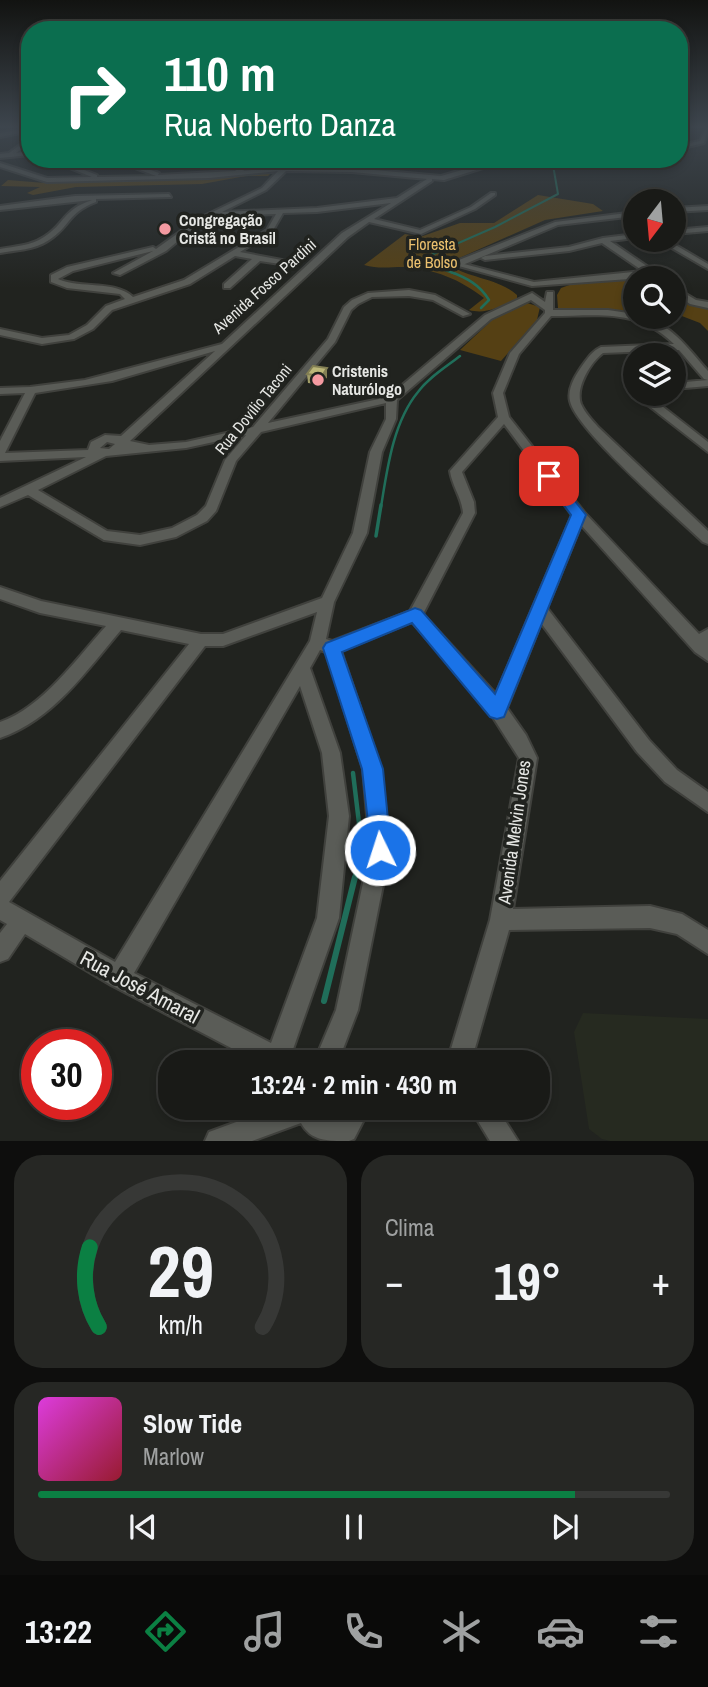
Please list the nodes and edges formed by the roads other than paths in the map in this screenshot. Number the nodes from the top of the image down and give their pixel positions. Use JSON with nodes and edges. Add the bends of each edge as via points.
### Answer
{"nodes":[{"id":1,"x":272,"y":181,"type":"edge"},
{"id":2,"x":426,"y":181,"type":"edge"},
{"id":3,"x":493,"y":194,"type":"dead end"},
{"id":4,"x":169,"y":196,"type":"dead end"},
{"id":5,"x":110,"y":197,"type":"junction"},
{"id":6,"x":400,"y":200,"type":"junction"},
{"id":7,"x":22,"y":206,"type":"junction"},
{"id":8,"x":0,"y":208,"type":"edge"},
{"id":9,"x":707,"y":208,"type":"edge"},
{"id":10,"x":686,"y":209,"type":"edge"},
{"id":11,"x":280,"y":213,"type":"junction"},
{"id":12,"x":0,"y":214,"type":"edge"},
{"id":13,"x":217,"y":214,"type":"junction"},
{"id":14,"x":623,"y":215,"type":"edge"},
{"id":15,"x":368,"y":220,"type":"junction"},
{"id":16,"x":708,"y":229,"type":"edge"},
{"id":17,"x":696,"y":230,"type":"junction"},
{"id":18,"x":686,"y":231,"type":"edge"},
{"id":19,"x":623,"y":238,"type":"edge"},
{"id":20,"x":708,"y":238,"type":"edge"},
{"id":21,"x":603,"y":240,"type":"junction"},
{"id":22,"x":168,"y":244,"type":"junction"},
{"id":23,"x":0,"y":251,"type":"edge"},
{"id":24,"x":682,"y":252,"type":"edge"},
{"id":25,"x":232,"y":253,"type":"junction"},
{"id":26,"x":258,"y":258,"type":"junction"},
{"id":27,"x":462,"y":262,"type":"junction"},
{"id":28,"x":284,"y":263,"type":"dead end"},
{"id":29,"x":641,"y":266,"type":"edge"},
{"id":30,"x":708,"y":267,"type":"edge"},
{"id":31,"x":117,"y":273,"type":"dead end"},
{"id":32,"x":500,"y":278,"type":"junction"},
{"id":33,"x":623,"y":278,"type":"edge"},
{"id":34,"x":565,"y":282,"type":"junction"},
{"id":35,"x":534,"y":284,"type":"junction"},
{"id":36,"x":228,"y":286,"type":"dead end"},
{"id":37,"x":550,"y":292,"type":"junction"},
{"id":38,"x":525,"y":295,"type":"junction"},
{"id":39,"x":686,"y":297,"type":"edge"},
{"id":40,"x":128,"y":301,"type":"junction"},
{"id":41,"x":708,"y":305,"type":"edge"},
{"id":42,"x":549,"y":311,"type":"junction"},
{"id":43,"x":466,"y":314,"type":"dead end"},
{"id":44,"x":0,"y":331,"type":"edge"},
{"id":45,"x":676,"y":343,"type":"edge"},
{"id":46,"x":224,"y":345,"type":"junction"},
{"id":47,"x":623,"y":349,"type":"edge"},
{"id":48,"x":686,"y":353,"type":"edge"},
{"id":49,"x":708,"y":377,"type":"edge"},
{"id":50,"x":708,"y":383,"type":"edge"},
{"id":51,"x":686,"y":385,"type":"edge"},
{"id":52,"x":0,"y":391,"type":"edge"},
{"id":53,"x":31,"y":391,"type":"junction"},
{"id":54,"x":391,"y":399,"type":"junction"},
{"id":55,"x":656,"y":406,"type":"edge"},
{"id":56,"x":504,"y":417,"type":"junction"},
{"id":57,"x":257,"y":430,"type":"junction"},
{"id":58,"x":116,"y":440,"type":"junction"},
{"id":59,"x":706,"y":443,"type":"edge"},
{"id":60,"x":146,"y":447,"type":"junction"},
{"id":61,"x":101,"y":451,"type":"junction"},
{"id":62,"x":0,"y":454,"type":"edge"},
{"id":63,"x":31,"y":491,"type":"junction"},
{"id":64,"x":0,"y":503,"type":"edge"},
{"id":65,"x":579,"y":515,"type":"junction"},
{"id":66,"x":708,"y":539,"type":"edge"},
{"id":67,"x":0,"y":593,"type":"edge"},
{"id":68,"x":327,"y":602,"type":"junction"},
{"id":69,"x":541,"y":611,"type":"junction"},
{"id":70,"x":415,"y":615,"type":"junction"},
{"id":71,"x":118,"y":623,"type":"junction"},
{"id":72,"x":201,"y":640,"type":"junction"},
{"id":73,"x":324,"y":645,"type":"junction"},
{"id":74,"x":706,"y":645,"type":"edge"},
{"id":75,"x":302,"y":668,"type":"junction"},
{"id":76,"x":497,"y":711,"type":"junction"},
{"id":77,"x":0,"y":729,"type":"edge"},
{"id":78,"x":708,"y":803,"type":"edge"},
{"id":79,"x":0,"y":897,"type":"edge"},
{"id":80,"x":0,"y":908,"type":"edge"},
{"id":81,"x":501,"y":920,"type":"junction"},
{"id":82,"x":21,"y":922,"type":"junction"},
{"id":83,"x":708,"y":943,"type":"edge"},
{"id":84,"x":0,"y":951,"type":"edge"},
{"id":85,"x":119,"y":977,"type":"junction"},
{"id":86,"x":258,"y":1050,"type":"edge"},
{"id":87,"x":283,"y":1050,"type":"edge"},
{"id":88,"x":331,"y":1050,"type":"edge"},
{"id":89,"x":463,"y":1050,"type":"edge"},
{"id":90,"x":275,"y":1120,"type":"edge"},
{"id":91,"x":312,"y":1120,"type":"edge"},
{"id":92,"x":490,"y":1120,"type":"edge"},
{"id":93,"x":345,"y":1126,"type":"edge"},
{"id":94,"x":218,"y":1141,"type":"edge"},
{"id":95,"x":505,"y":1141,"type":"edge"}],
"edges":[{"from":1,"to":13,"type":"street"},
{"from":2,"to":6,"type":"street","name":"Avenida Fosco Pardini"},
{"from":3,"to":15,"type":"street","via":[[421,232]]},
{"from":4,"to":5,"type":"street"},
{"from":5,"to":7,"type":"street"},
{"from":5,"to":23,"type":"street","via":[[67,213],[42,241]]},
{"from":6,"to":11,"type":"street"},
{"from":6,"to":15,"type":"street","name":"Avenida Fosco Pardini"},
{"from":7,"to":8,"type":"street"},
{"from":7,"to":12,"type":"street"},
{"from":9,"to":10,"type":"street"},
{"from":11,"to":13,"type":"street"},
{"from":11,"to":25,"type":"street","via":[[270,231]]},
{"from":13,"to":22,"type":"street","via":[[195,223]]},
{"from":14,"to":27,"type":"street","via":[[557,223]]},
{"from":15,"to":46,"type":"street","name":"Avenida Fosco Pardini","via":[[307,267]]},
{"from":16,"to":17,"type":"street"},
{"from":17,"to":18,"type":"street"},
{"from":17,"to":20,"type":"street"},
{"from":19,"to":21,"type":"street"},
{"from":21,"to":27,"type":"street","via":[[569,249]]},
{"from":21,"to":29,"type":"street"},
{"from":22,"to":31,"type":"street"},
{"from":22,"to":40,"type":"street","via":[[54,277],[67,286],[122,292]]},
{"from":24,"to":30,"type":"street"},
{"from":25,"to":26,"type":"street"},
{"from":25,"to":40,"type":"street","via":[[187,282]]},
{"from":26,"to":28,"type":"street"},
{"from":26,"to":36,"type":"street"},
{"from":27,"to":32,"type":"street","via":[[458,264],[462,267]]},
{"from":32,"to":35,"type":"street"},
{"from":32,"to":38,"type":"street"},
{"from":33,"to":34,"type":"street"},
{"from":34,"to":35,"type":"street"},
{"from":34,"to":37,"type":"street"},
{"from":35,"to":37,"type":"street"},
{"from":35,"to":38,"type":"street","via":[[522,287]]},
{"from":37,"to":38,"type":"street"},
{"from":37,"to":42,"type":"street"},
{"from":38,"to":42,"type":"street"},
{"from":38,"to":54,"type":"street","via":[[474,328]]},
{"from":39,"to":41,"type":"street"},
{"from":40,"to":44,"type":"street","via":[[109,308],[90,327],[71,337],[42,341]]},
{"from":42,"to":45,"type":"street","via":[[641,318],[662,327]]},
{"from":42,"to":56,"type":"street","via":[[515,353],[498,393]]},
{"from":43,"to":57,"type":"street","name":"Rua Dovílio Taconi","via":[[435,298],[409,293],[355,302],[325,348]]},
{"from":46,"to":53,"type":"street","via":[[96,383]]},
{"from":46,"to":58,"type":"street","name":"Avenida Fosco Pardini"},
{"from":47,"to":66,"type":"street","via":[[596,354],[576,386],[574,401],[590,426]]},
{"from":48,"to":49,"type":"street"},
{"from":50,"to":51,"type":"street"},
{"from":52,"to":53,"type":"street"},
{"from":53,"to":62,"type":"street"},
{"from":54,"to":57,"type":"street"},
{"from":54,"to":68,"type":"street","via":[[391,419],[376,452],[360,533]]},
{"from":55,"to":59,"type":"street"},
{"from":56,"to":65,"type":"street"},
{"from":56,"to":70,"type":"street","via":[[456,471],[470,504],[469,513]]},
{"from":57,"to":60,"type":"street","via":[[186,445]]},
{"from":57,"to":63,"type":"street","name":"Rua Dovílio Taconi","via":[[231,460],[217,500],[207,513],[164,537],[140,540],[104,535]]},
{"from":58,"to":60,"type":"street"},
{"from":58,"to":61,"type":"street","name":"Avenida Fosco Pardini"},
{"from":58,"to":61,"type":"street"},
{"from":60,"to":61,"type":"street"},
{"from":61,"to":62,"type":"street"},
{"from":61,"to":63,"type":"street"},
{"from":63,"to":64,"type":"street"},
{"from":65,"to":69,"type":"street"},
{"from":65,"to":74,"type":"street"},
{"from":67,"to":71,"type":"street","via":[[40,607]]},
{"from":68,"to":72,"type":"street","via":[[223,640]]},
{"from":68,"to":73,"type":"street"},
{"from":69,"to":76,"type":"street"},
{"from":69,"to":78,"type":"street","via":[[643,746],[671,776]]},
{"from":70,"to":73,"type":"street"},
{"from":70,"to":76,"type":"street","name":"Avenida Melvin Jones"},
{"from":71,"to":72,"type":"street"},
{"from":71,"to":77,"type":"street","via":[[31,717],[12,729]]},
{"from":72,"to":79,"type":"street"},
{"from":73,"to":75,"type":"street"},
{"from":73,"to":88,"type":"street","via":[[372,769],[380,850],[346,1010]]},
{"from":75,"to":85,"type":"street"},
{"from":75,"to":87,"type":"street","via":[[331,753],[337,848],[328,918]]},
{"from":76,"to":81,"type":"street","name":"Avenida Melvin Jones","via":[[528,758]]},
{"from":80,"to":82,"type":"street","name":"Rua José Amaral"},
{"from":81,"to":83,"type":"street","via":[[650,917],[682,925]]},
{"from":81,"to":89,"type":"street","name":"Avenida Melvin Jones"},
{"from":82,"to":84,"type":"street"},
{"from":82,"to":85,"type":"street","name":"Rua José Amaral"},
{"from":85,"to":86,"type":"street","name":"Rua José Amaral"},
{"from":90,"to":94,"type":"street"},
{"from":91,"to":93,"type":"street","via":[[321,1131],[337,1134]]},
{"from":92,"to":95,"type":"street"}]}
